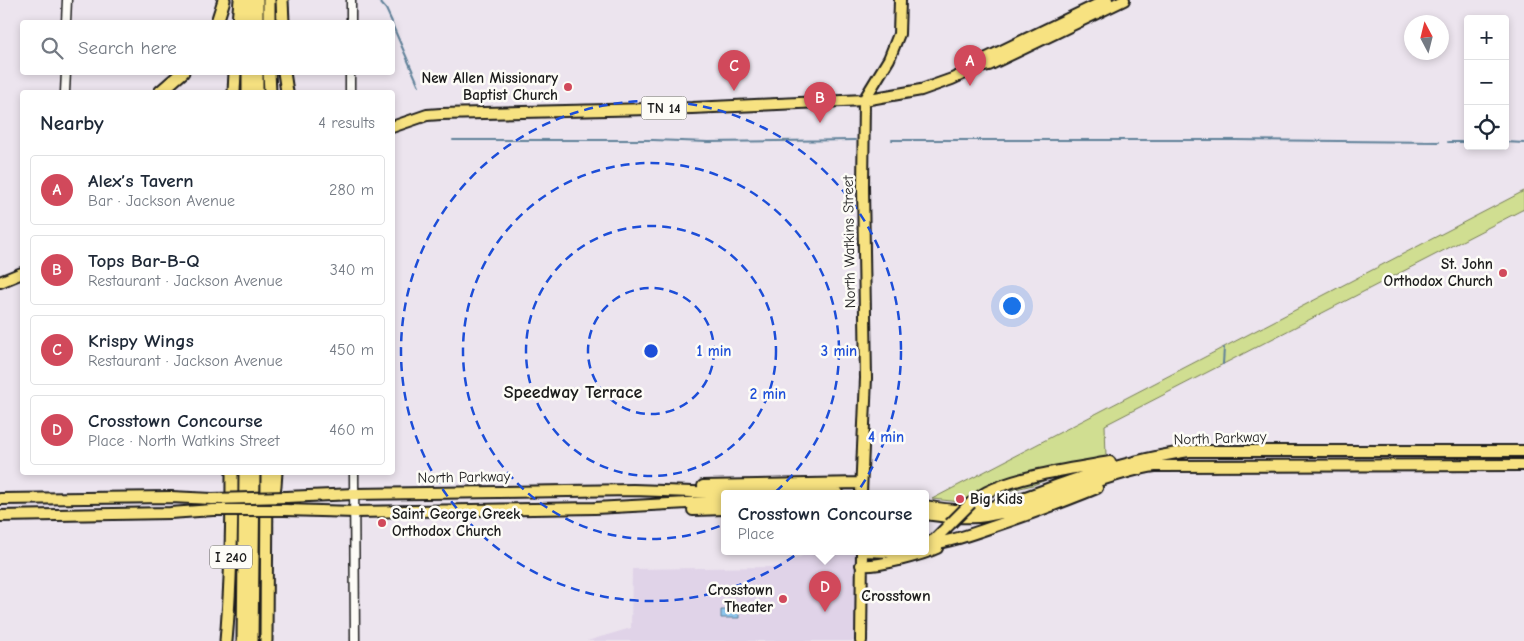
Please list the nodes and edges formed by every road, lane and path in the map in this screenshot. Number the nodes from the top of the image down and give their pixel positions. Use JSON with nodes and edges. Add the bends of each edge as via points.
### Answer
{"nodes":[{"id":1,"x":66,"y":0,"type":"edge"},
{"id":2,"x":224,"y":0,"type":"edge"},
{"id":3,"x":240,"y":0,"type":"edge"},
{"id":4,"x":248,"y":0,"type":"edge"},
{"id":5,"x":257,"y":0,"type":"edge"},
{"id":6,"x":269,"y":0,"type":"edge"},
{"id":7,"x":282,"y":0,"type":"edge"},
{"id":8,"x":351,"y":0,"type":"edge"},
{"id":9,"x":900,"y":0,"type":"edge"},
{"id":10,"x":1107,"y":0,"type":"edge"},
{"id":11,"x":1124,"y":0,"type":"edge"},
{"id":12,"x":66,"y":20,"type":"edge"},
{"id":13,"x":218,"y":20,"type":"edge"},
{"id":14,"x":238,"y":20,"type":"edge"},
{"id":15,"x":248,"y":20,"type":"edge"},
{"id":16,"x":257,"y":20,"type":"edge"},
{"id":17,"x":269,"y":20,"type":"edge"},
{"id":18,"x":283,"y":20,"type":"edge"},
{"id":19,"x":351,"y":20,"type":"edge"},
{"id":20,"x":976,"y":68,"type":"junction"},
{"id":21,"x":66,"y":75,"type":"edge"},
{"id":22,"x":180,"y":75,"type":"edge"},
{"id":23,"x":235,"y":75,"type":"edge"},
{"id":24,"x":248,"y":75,"type":"edge"},
{"id":25,"x":257,"y":75,"type":"edge"},
{"id":26,"x":270,"y":75,"type":"edge"},
{"id":27,"x":284,"y":75,"type":"edge"},
{"id":28,"x":350,"y":75,"type":"edge"},
{"id":29,"x":65,"y":90,"type":"edge"},
{"id":30,"x":162,"y":90,"type":"edge"},
{"id":31,"x":234,"y":90,"type":"edge"},
{"id":32,"x":248,"y":90,"type":"edge"},
{"id":33,"x":257,"y":90,"type":"edge"},
{"id":34,"x":270,"y":90,"type":"edge"},
{"id":35,"x":286,"y":90,"type":"edge"},
{"id":36,"x":350,"y":90,"type":"edge"},
{"id":37,"x":864,"y":100,"type":"junction"},
{"id":38,"x":395,"y":126,"type":"edge"},
{"id":39,"x":20,"y":274,"type":"edge"},
{"id":40,"x":0,"y":282,"type":"edge"},
{"id":41,"x":1524,"y":451,"type":"edge"},
{"id":42,"x":1162,"y":455,"type":"junction"},
{"id":43,"x":1168,"y":465,"type":"junction"},
{"id":44,"x":1524,"y":465,"type":"edge"},
{"id":45,"x":232,"y":475,"type":"edge"},
{"id":46,"x":245,"y":475,"type":"edge"},
{"id":47,"x":254,"y":475,"type":"edge"},
{"id":48,"x":267,"y":475,"type":"edge"},
{"id":49,"x":276,"y":475,"type":"edge"},
{"id":50,"x":354,"y":475,"type":"edge"},
{"id":51,"x":861,"y":489,"type":"edge"},
{"id":52,"x":633,"y":490,"type":"junction"},
{"id":53,"x":721,"y":493,"type":"edge"},
{"id":54,"x":354,"y":494,"type":"junction"},
{"id":55,"x":0,"y":499,"type":"edge"},
{"id":56,"x":721,"y":502,"type":"edge"},
{"id":57,"x":632,"y":507,"type":"junction"},
{"id":58,"x":929,"y":507,"type":"edge"},
{"id":59,"x":721,"y":509,"type":"edge"},
{"id":60,"x":355,"y":512,"type":"junction"},
{"id":61,"x":929,"y":514,"type":"edge"},
{"id":62,"x":0,"y":516,"type":"edge"},
{"id":63,"x":267,"y":528,"type":"junction"},
{"id":64,"x":946,"y":542,"type":"junction"},
{"id":65,"x":929,"y":543,"type":"edge"},
{"id":66,"x":929,"y":544,"type":"edge"},
{"id":67,"x":929,"y":551,"type":"edge"},
{"id":68,"x":862,"y":555,"type":"edge"},
{"id":69,"x":916,"y":555,"type":"edge"},
{"id":70,"x":861,"y":565,"type":"junction"},
{"id":71,"x":226,"y":641,"type":"edge"},
{"id":72,"x":243,"y":641,"type":"edge"},
{"id":73,"x":252,"y":641,"type":"edge"},
{"id":74,"x":266,"y":641,"type":"edge"},
{"id":75,"x":355,"y":641,"type":"edge"},
{"id":76,"x":861,"y":641,"type":"edge"}],
"edges":[{"from":1,"to":12,"type":"street"},
{"from":2,"to":13,"type":"highway"},
{"from":3,"to":14,"type":"highway"},
{"from":4,"to":15,"type":"highway"},
{"from":5,"to":16,"type":"highway"},
{"from":6,"to":17,"type":"highway"},
{"from":7,"to":18,"type":"highway"},
{"from":8,"to":19,"type":"street"},
{"from":9,"to":37,"type":"main road","via":[[899,34],[890,59]]},
{"from":10,"to":20,"type":"main road","number":"TN 14","via":[[987,58]]},
{"from":11,"to":20,"type":"main road","number":"TN 14","via":[[989,65]]},
{"from":20,"to":37,"type":"main road","number":"TN 14","via":[[921,90]]},
{"from":21,"to":29,"type":"street"},
{"from":22,"to":30,"type":"highway"},
{"from":23,"to":31,"type":"highway"},
{"from":24,"to":32,"type":"highway"},
{"from":25,"to":33,"type":"highway"},
{"from":26,"to":34,"type":"highway"},
{"from":27,"to":35,"type":"highway"},
{"from":28,"to":36,"type":"street"},
{"from":37,"to":38,"type":"main road","number":"TN 14","via":[[441,114],[427,115]]},
{"from":37,"to":51,"type":"main road","name":"North Watkins Street","via":[[866,378]]},
{"from":39,"to":40,"type":"main road"},
{"from":41,"to":42,"type":"main road","name":"North Parkway","via":[[1199,450]]},
{"from":42,"to":58,"type":"main road","name":"North Parkway","via":[[1119,465],[992,507],[955,510]]},
{"from":42,"to":65,"type":"main road","bridge":true,"via":[[1041,475],[986,492]]},
{"from":43,"to":44,"type":"main road","name":"North Parkway"},
{"from":43,"to":61,"type":"main road","name":"North Parkway","via":[[1128,471],[992,515]]},
{"from":43,"to":64,"type":"main road"},
{"from":45,"to":71,"type":"highway","number":"I 240"},
{"from":46,"to":72,"type":"highway"},
{"from":47,"to":73,"type":"highway"},
{"from":48,"to":63,"type":"highway","number":"I 240"},
{"from":49,"to":63,"type":"highway"},
{"from":50,"to":54,"type":"street"},
{"from":51,"to":52,"type":"main road","via":[[711,486]]},
{"from":52,"to":53,"type":"main road","name":"North Parkway"},
{"from":52,"to":54,"type":"main road","name":"North Parkway"},
{"from":54,"to":55,"type":"main road","name":"North Parkway","bridge":true,"via":[[212,500],[170,497]]},
{"from":54,"to":60,"type":"street"},
{"from":56,"to":57,"type":"main road"},
{"from":57,"to":59,"type":"main road"},
{"from":57,"to":60,"type":"main road"},
{"from":60,"to":62,"type":"main road","bridge":true,"via":[[213,510],[170,514]]},
{"from":60,"to":75,"type":"street"},
{"from":63,"to":74,"type":"highway","number":"I 240"},
{"from":64,"to":66,"type":"main road"},
{"from":64,"to":67,"type":"main road"},
{"from":68,"to":70,"type":"main road"},
{"from":69,"to":70,"type":"main road"},
{"from":70,"to":76,"type":"main road"}]}
